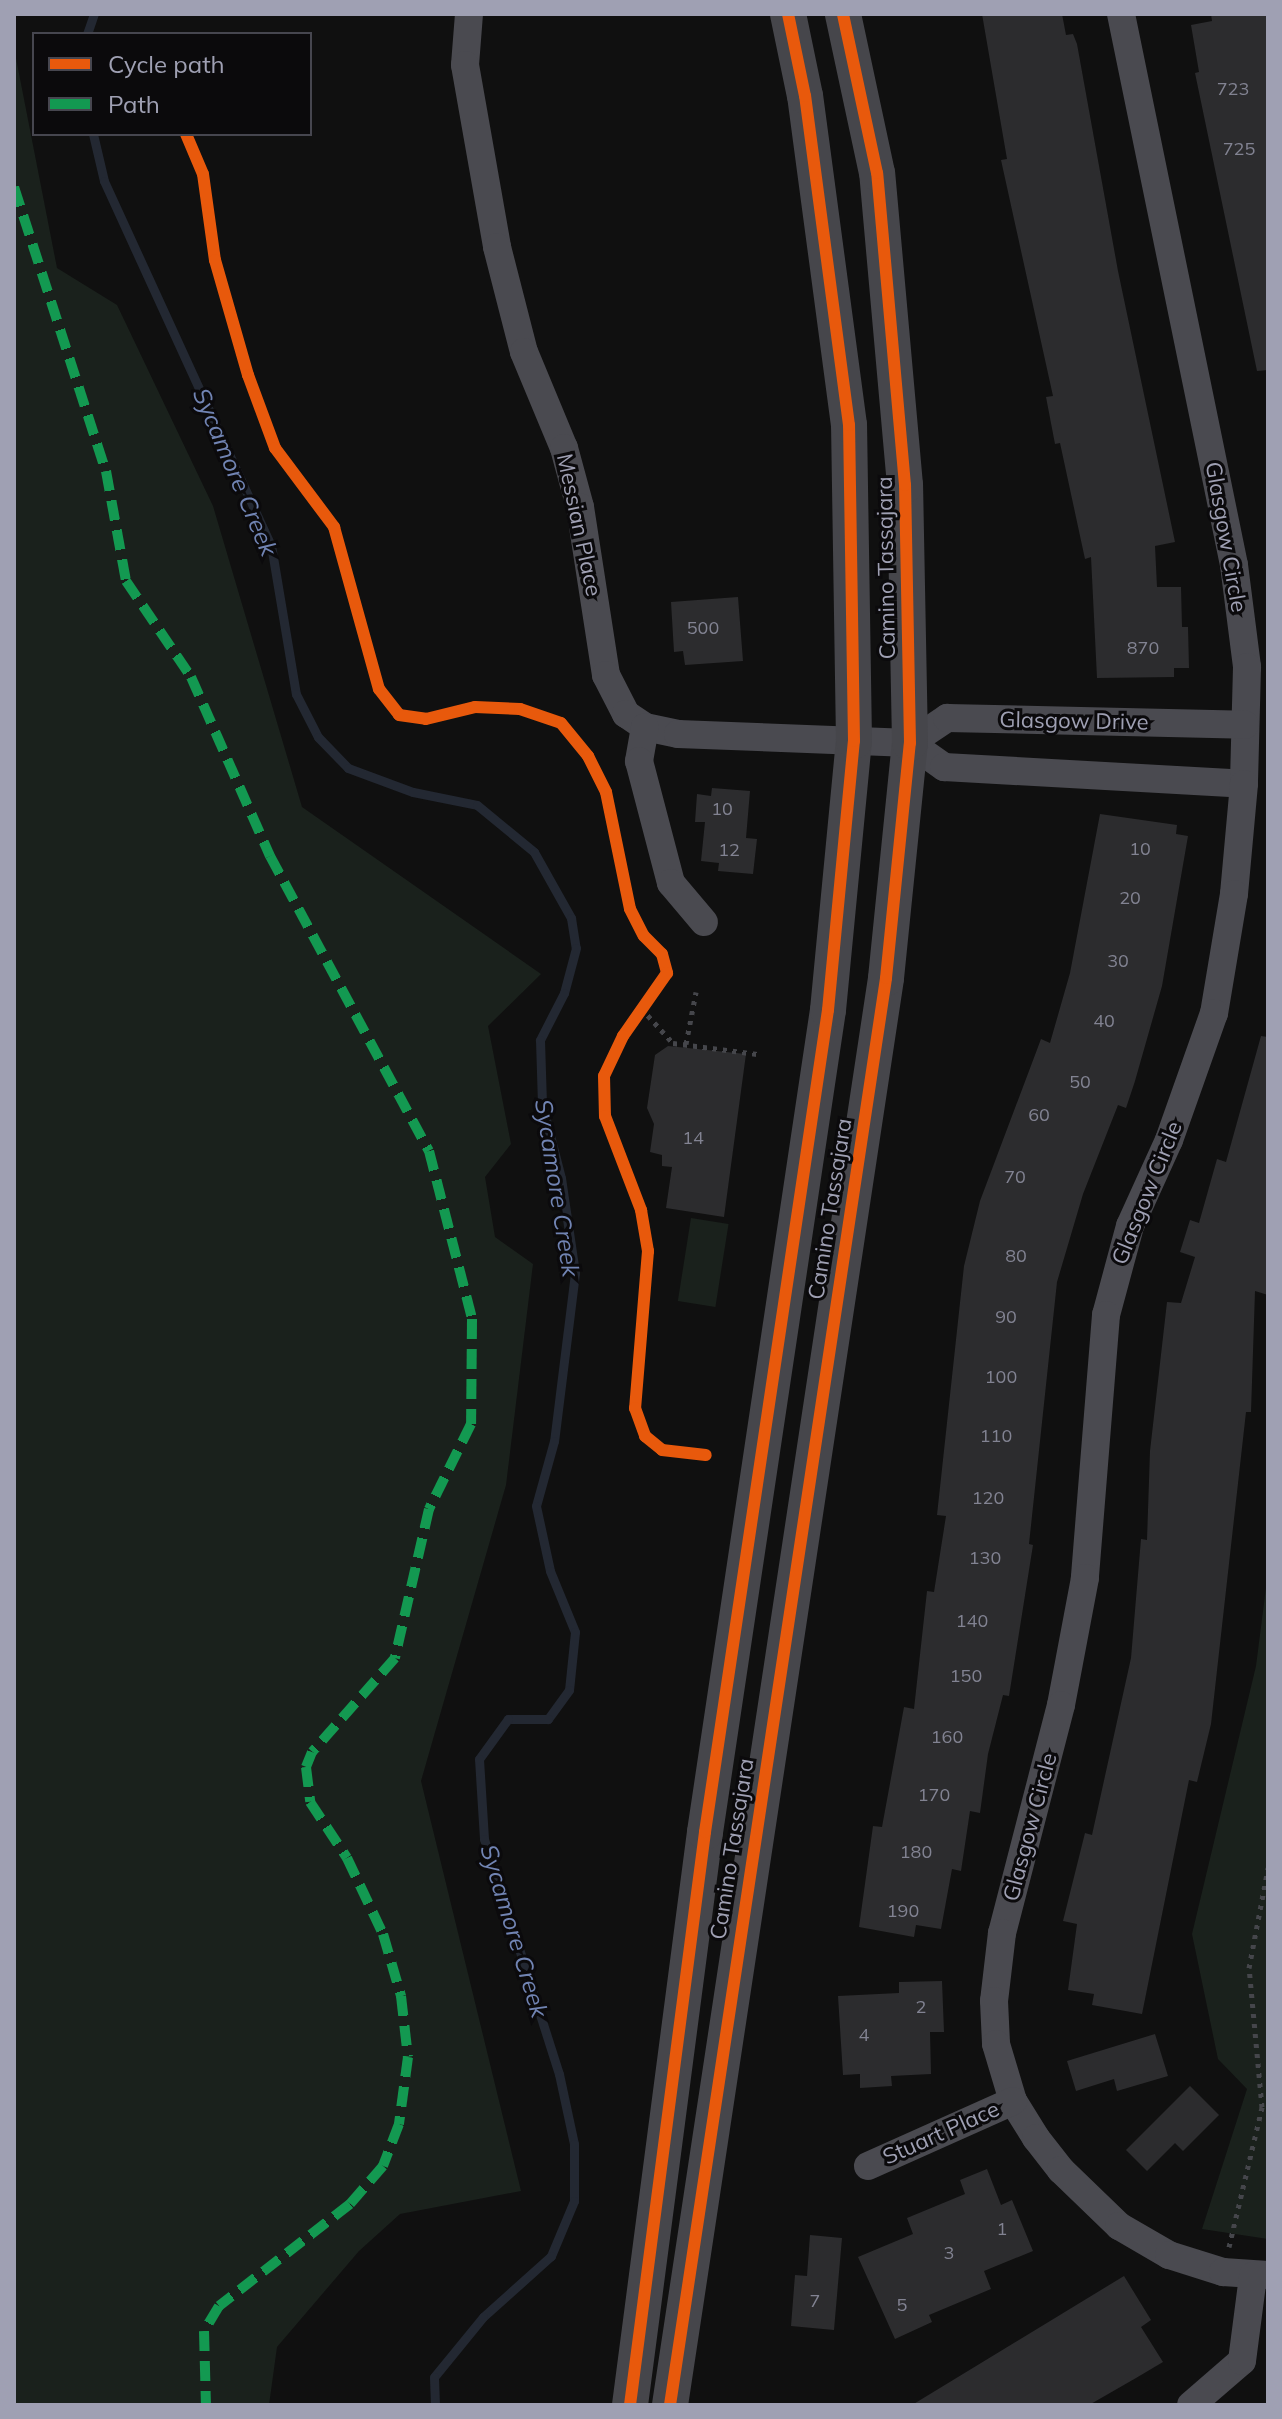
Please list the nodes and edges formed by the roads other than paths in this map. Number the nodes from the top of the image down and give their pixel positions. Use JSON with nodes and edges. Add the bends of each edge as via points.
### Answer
{"nodes":[{"id":1,"x":469,"y":14,"type":"edge"},
{"id":2,"x":788,"y":14,"type":"edge"},
{"id":3,"x":843,"y":14,"type":"edge"},
{"id":4,"x":1121,"y":14,"type":"edge"},
{"id":5,"x":1245,"y":725,"type":"junction"},
{"id":6,"x":645,"y":727,"type":"junction"},
{"id":7,"x":854,"y":741,"type":"junction"},
{"id":8,"x":910,"y":743,"type":"junction"},
{"id":9,"x":1244,"y":784,"type":"junction"},
{"id":10,"x":704,"y":922,"type":"dead end"},
{"id":11,"x":1013,"y":2101,"type":"junction"},
{"id":12,"x":868,"y":2166,"type":"dead end"},
{"id":13,"x":1261,"y":2276,"type":"edge"},
{"id":14,"x":630,"y":2405,"type":"edge"},
{"id":15,"x":670,"y":2405,"type":"edge"},
{"id":16,"x":1191,"y":2405,"type":"edge"}],
"edges":[{"from":1,"to":6,"type":"street","name":"Messian Place","via":[[465,65],[497,247],[524,352],[564,448],[580,507],[606,675],[626,714]]},
{"from":2,"to":7,"type":"main road","name":"Camino Tassajara","via":[[805,96],[849,425]]},
{"from":3,"to":8,"type":"main road","name":"Camino Tassajara","via":[[877,173],[905,485]]},
{"from":4,"to":5,"type":"street","name":"Glasgow Circle","via":[[1234,565],[1247,667]]},
{"from":5,"to":8,"type":"street","name":"Glasgow Drive","via":[[947,718]]},
{"from":5,"to":9,"type":"street","name":"Glasgow Circle"},
{"from":6,"to":7,"type":"street","via":[[678,734]]},
{"from":6,"to":10,"type":"street","via":[[639,761],[671,883]]},
{"from":7,"to":8,"type":"street"},
{"from":7,"to":14,"type":"main road","name":"Camino Tassajara","via":[[828,1010],[705,1832]]},
{"from":8,"to":9,"type":"street","via":[[944,767]]},
{"from":8,"to":15,"type":"main road","name":"Camino Tassajara","via":[[886,978]]},
{"from":9,"to":11,"type":"street","name":"Glasgow Circle","via":[[1234,894],[1214,1013],[1169,1140],[1130,1226],[1106,1315],[1085,1578],[1061,1705],[1002,1933],[996,2044]]},
{"from":11,"to":12,"type":"street","name":"Stuart Place"},
{"from":11,"to":13,"type":"street","name":"Glasgow Circle","via":[[1061,2170],[1119,2226],[1169,2255],[1223,2272]]},
{"from":13,"to":16,"type":"street","via":[[1242,2361]]}]}
